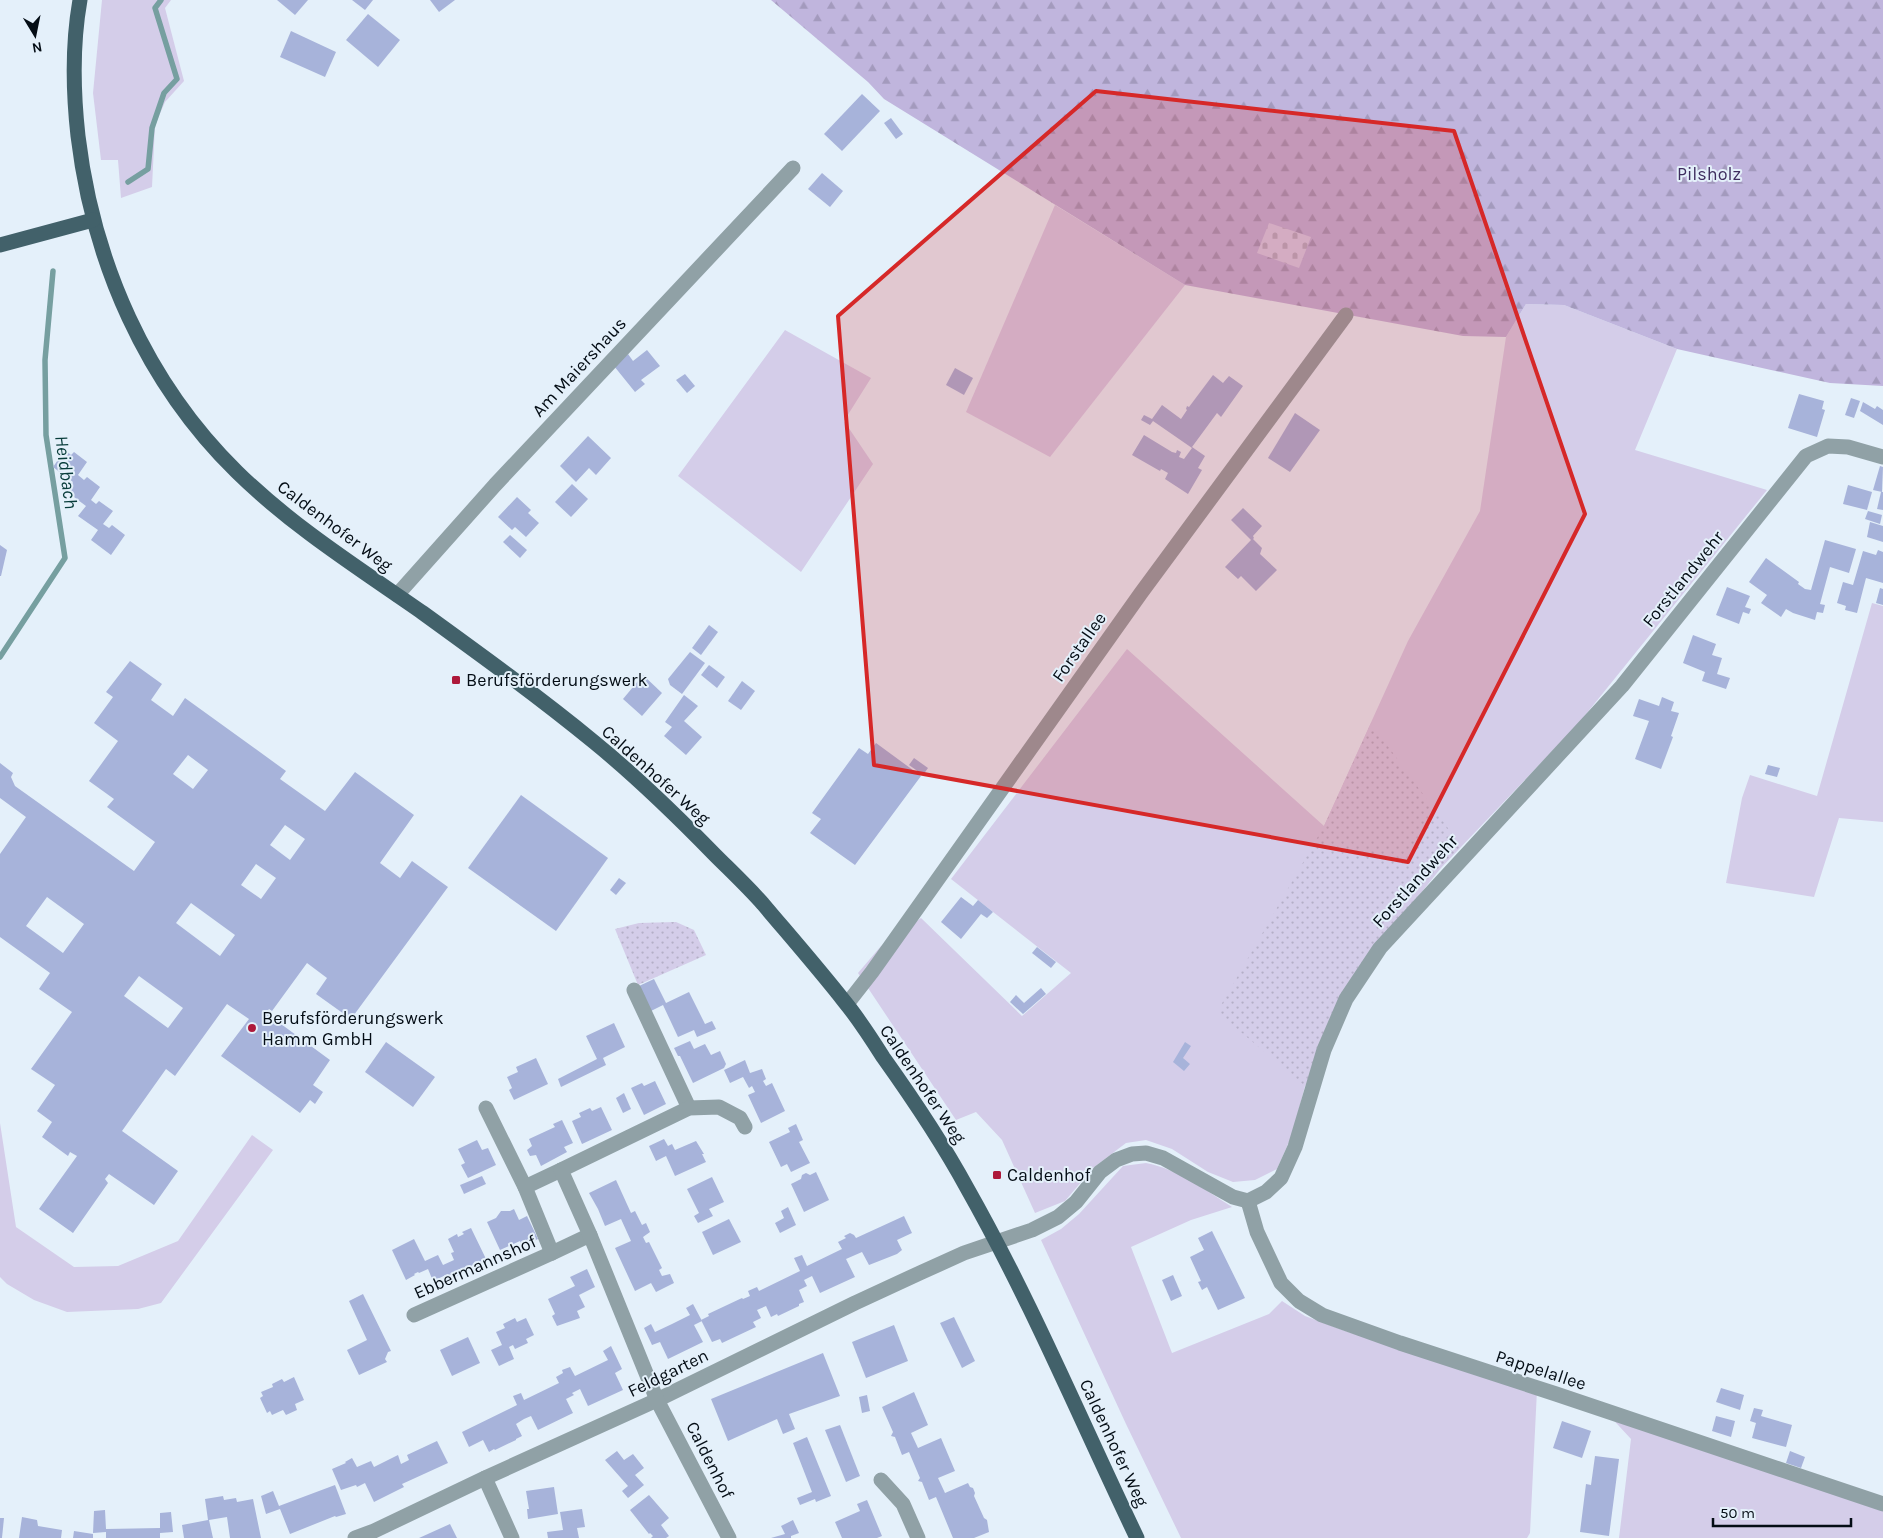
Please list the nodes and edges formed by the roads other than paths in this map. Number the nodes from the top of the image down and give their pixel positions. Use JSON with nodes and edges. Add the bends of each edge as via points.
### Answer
{"nodes":[{"id":1,"x":80,"y":0,"type":"edge"},
{"id":2,"x":793,"y":168,"type":"dead end"},
{"id":3,"x":93,"y":220,"type":"junction"},
{"id":4,"x":0,"y":245,"type":"edge"},
{"id":5,"x":1346,"y":315,"type":"dead end"},
{"id":6,"x":1883,"y":457,"type":"edge"},
{"id":7,"x":397,"y":595,"type":"junction"},
{"id":8,"x":634,"y":990,"type":"dead end"},
{"id":9,"x":847,"y":1004,"type":"junction"},
{"id":10,"x":486,"y":1108,"type":"dead end"},
{"id":11,"x":690,"y":1108,"type":"junction"},
{"id":12,"x":745,"y":1128,"type":"dead end"},
{"id":13,"x":561,"y":1170,"type":"junction"},
{"id":14,"x":525,"y":1187,"type":"junction"},
{"id":15,"x":1248,"y":1200,"type":"junction"},
{"id":16,"x":590,"y":1235,"type":"junction"},
{"id":17,"x":997,"y":1242,"type":"junction"},
{"id":18,"x":552,"y":1253,"type":"junction"},
{"id":19,"x":414,"y":1315,"type":"dead end"},
{"id":20,"x":657,"y":1400,"type":"junction"},
{"id":21,"x":485,"y":1478,"type":"junction"},
{"id":22,"x":881,"y":1480,"type":"dead end"},
{"id":23,"x":1883,"y":1504,"type":"edge"},
{"id":24,"x":354,"y":1538,"type":"edge"},
{"id":25,"x":512,"y":1538,"type":"edge"},
{"id":26,"x":729,"y":1538,"type":"edge"},
{"id":27,"x":918,"y":1538,"type":"edge"},
{"id":28,"x":1137,"y":1538,"type":"edge"}],
"edges":[{"from":1,"to":3,"type":"main road","name":"Caldenhofer Weg","via":[[74,98],[82,171]]},
{"from":2,"to":7,"type":"street","name":"Am Maiershaus","via":[[495,485]]},
{"from":3,"to":4,"type":"main road"},
{"from":3,"to":7,"type":"main road","name":"Caldenhofer Weg","via":[[122,304],[138,336],[174,398],[203,436],[272,504]]},
{"from":5,"to":9,"type":"street","name":"Forstallee","via":[[1150,580]]},
{"from":6,"to":15,"type":"street","name":"Forstlandwehr","via":[[1848,447],[1828,446],[1806,456],[1622,686],[1380,948],[1346,999],[1324,1050],[1295,1148],[1281,1178],[1266,1192]]},
{"from":7,"to":9,"type":"main road","name":"Caldenhofer Weg","via":[[596,743],[681,820],[758,898]]},
{"from":8,"to":11,"type":"street"},
{"from":9,"to":17,"type":"main road","name":"Caldenhofer Weg","via":[[916,1103]]},
{"from":10,"to":14,"type":"street","name":"Ebbermannshof"},
{"from":11,"to":12,"type":"street","via":[[719,1107],[740,1118]]},
{"from":11,"to":13,"type":"street"},
{"from":13,"to":14,"type":"street"},
{"from":13,"to":16,"type":"street"},
{"from":14,"to":18,"type":"street","name":"Ebbermannshof"},
{"from":15,"to":17,"type":"street","via":[[1233,1197],[1163,1158],[1146,1153],[1132,1154],[1116,1160],[1100,1172],[1076,1202],[1058,1217],[1024,1234]]},
{"from":15,"to":23,"type":"street","name":"Pappelallee","via":[[1257,1232],[1281,1283],[1299,1301],[1322,1315]]},
{"from":16,"to":18,"type":"street","name":"Ebbermannshof"},
{"from":16,"to":20,"type":"street"},
{"from":17,"to":20,"type":"street","name":"Feldgarten","via":[[964,1253],[855,1303]]},
{"from":17,"to":28,"type":"main road","name":"Caldenhofer Weg"},
{"from":18,"to":19,"type":"street","name":"Ebbermannshof"},
{"from":20,"to":21,"type":"street","name":"Feldgarten"},
{"from":20,"to":26,"type":"street","name":"Caldenhof"},
{"from":21,"to":24,"type":"street","name":"Feldgarten"},
{"from":21,"to":25,"type":"street"},
{"from":22,"to":27,"type":"street","via":[[903,1504]]}]}
